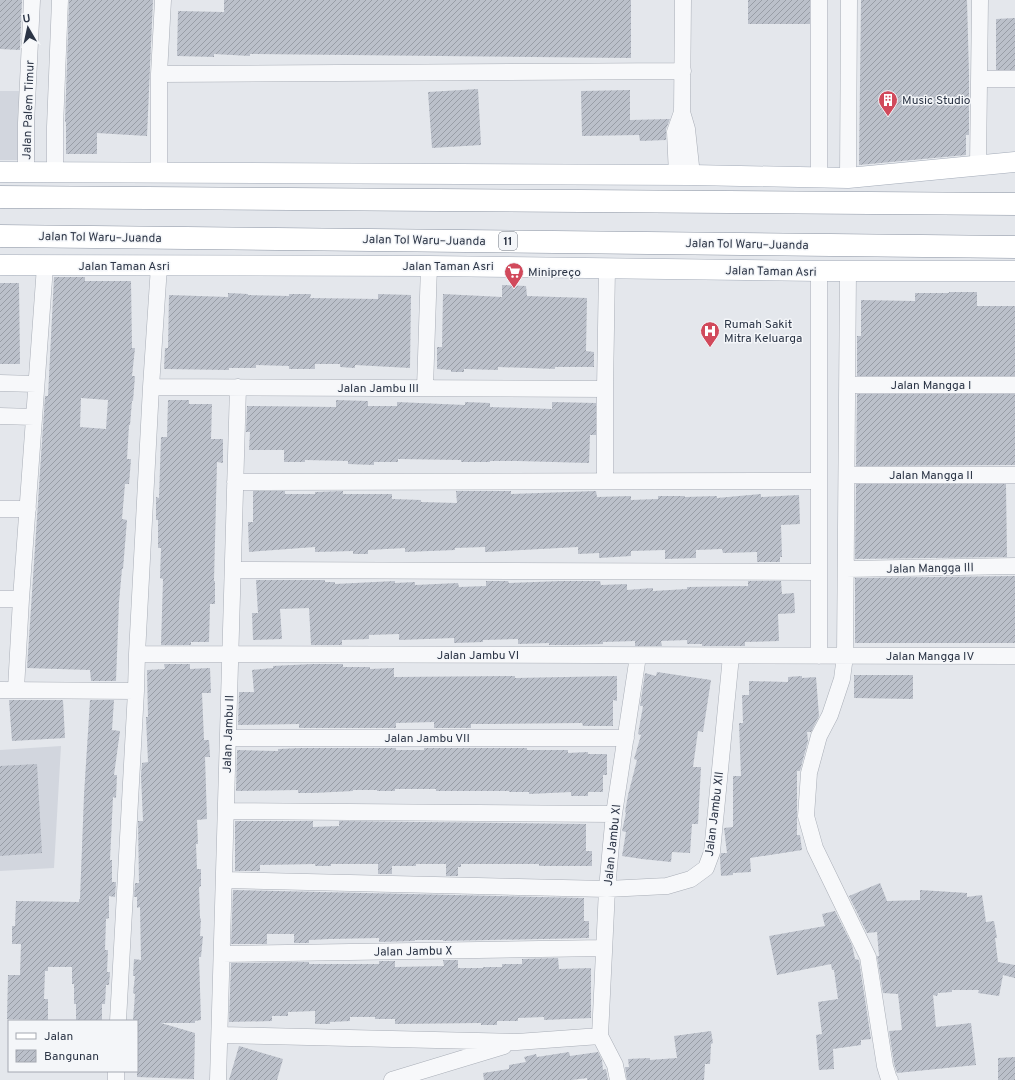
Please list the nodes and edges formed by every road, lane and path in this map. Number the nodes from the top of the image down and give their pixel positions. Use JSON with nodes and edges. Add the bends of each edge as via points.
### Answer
{"nodes":[{"id":1,"x":32,"y":0,"type":"edge"},
{"id":2,"x":60,"y":0,"type":"edge"},
{"id":3,"x":163,"y":0,"type":"edge"},
{"id":4,"x":683,"y":0,"type":"edge"},
{"id":5,"x":819,"y":0,"type":"edge"},
{"id":6,"x":849,"y":0,"type":"edge"},
{"id":7,"x":980,"y":0,"type":"edge"},
{"id":8,"x":683,"y":71,"type":"junction"},
{"id":9,"x":159,"y":74,"type":"junction"},
{"id":10,"x":980,"y":79,"type":"junction"},
{"id":11,"x":1015,"y":79,"type":"edge"},
{"id":12,"x":1015,"y":162,"type":"edge"},
{"id":13,"x":978,"y":165,"type":"junction"},
{"id":14,"x":0,"y":172,"type":"edge"},
{"id":15,"x":55,"y":172,"type":"junction"},
{"id":16,"x":159,"y":172,"type":"junction"},
{"id":17,"x":26,"y":173,"type":"junction"},
{"id":18,"x":684,"y":175,"type":"junction"},
{"id":19,"x":819,"y":178,"type":"junction"},
{"id":20,"x":848,"y":178,"type":"junction"},
{"id":21,"x":1015,"y":189,"type":"edge"},
{"id":22,"x":0,"y":197,"type":"edge"},
{"id":23,"x":864,"y":202,"type":"junction"},
{"id":24,"x":1015,"y":204,"type":"edge"},
{"id":25,"x":0,"y":236,"type":"edge"},
{"id":26,"x":1015,"y":247,"type":"edge"},
{"id":27,"x":0,"y":265,"type":"edge"},
{"id":28,"x":45,"y":266,"type":"junction"},
{"id":29,"x":159,"y":266,"type":"junction"},
{"id":30,"x":429,"y":266,"type":"junction"},
{"id":31,"x":607,"y":268,"type":"junction"},
{"id":32,"x":819,"y":271,"type":"junction"},
{"id":33,"x":848,"y":271,"type":"junction"},
{"id":34,"x":1015,"y":271,"type":"edge"},
{"id":35,"x":0,"y":383,"type":"edge"},
{"id":36,"x":36,"y":384,"type":"junction"},
{"id":37,"x":848,"y":385,"type":"junction"},
{"id":38,"x":1015,"y":385,"type":"edge"},
{"id":39,"x":151,"y":387,"type":"junction"},
{"id":40,"x":238,"y":387,"type":"junction"},
{"id":41,"x":425,"y":388,"type":"junction"},
{"id":42,"x":605,"y":389,"type":"junction"},
{"id":43,"x":0,"y":416,"type":"edge"},
{"id":44,"x":34,"y":417,"type":"junction"},
{"id":45,"x":847,"y":474,"type":"junction"},
{"id":46,"x":1015,"y":475,"type":"edge"},
{"id":47,"x":605,"y":481,"type":"junction"},
{"id":48,"x":819,"y":481,"type":"junction"},
{"id":49,"x":235,"y":482,"type":"junction"},
{"id":50,"x":0,"y":509,"type":"edge"},
{"id":51,"x":28,"y":509,"type":"junction"},
{"id":52,"x":1015,"y":566,"type":"edge"},
{"id":53,"x":846,"y":569,"type":"junction"},
{"id":54,"x":233,"y":570,"type":"junction"},
{"id":55,"x":819,"y":572,"type":"junction"},
{"id":56,"x":0,"y":599,"type":"edge"},
{"id":57,"x":21,"y":599,"type":"junction"},
{"id":58,"x":137,"y":654,"type":"junction"},
{"id":59,"x":230,"y":654,"type":"junction"},
{"id":60,"x":638,"y":656,"type":"junction"},
{"id":61,"x":731,"y":656,"type":"junction"},
{"id":62,"x":819,"y":656,"type":"junction"},
{"id":63,"x":845,"y":656,"type":"junction"},
{"id":64,"x":1015,"y":656,"type":"edge"},
{"id":65,"x":16,"y":689,"type":"junction"},
{"id":66,"x":0,"y":690,"type":"edge"},
{"id":67,"x":136,"y":691,"type":"junction"},
{"id":68,"x":228,"y":738,"type":"junction"},
{"id":69,"x":626,"y":738,"type":"junction"},
{"id":70,"x":226,"y":811,"type":"junction"},
{"id":71,"x":614,"y":814,"type":"junction"},
{"id":72,"x":224,"y":880,"type":"junction"},
{"id":73,"x":607,"y":890,"type":"junction"},
{"id":74,"x":604,"y":948,"type":"junction"},
{"id":75,"x":222,"y":954,"type":"junction"},
{"id":76,"x":118,"y":1020,"type":"edge"},
{"id":77,"x":220,"y":1035,"type":"junction"},
{"id":78,"x":600,"y":1036,"type":"junction"},
{"id":79,"x":517,"y":1042,"type":"junction"},
{"id":80,"x":218,"y":1080,"type":"edge"},
{"id":81,"x":392,"y":1080,"type":"edge"},
{"id":82,"x":618,"y":1080,"type":"edge"},
{"id":83,"x":890,"y":1080,"type":"edge"}],
"edges":[{"from":1,"to":17,"type":"street","name":"Jalan Palem Timur"},
{"from":2,"to":15,"type":"street"},
{"from":3,"to":9,"type":"street"},
{"from":4,"to":8,"type":"street"},
{"from":5,"to":19,"type":"street"},
{"from":6,"to":20,"type":"street"},
{"from":7,"to":10,"type":"street"},
{"from":8,"to":9,"type":"street"},
{"from":8,"to":18,"type":"street","via":[[682,112],[675,132]]},
{"from":9,"to":16,"type":"street"},
{"from":10,"to":11,"type":"street"},
{"from":10,"to":13,"type":"street"},
{"from":12,"to":13,"type":"main road"},
{"from":13,"to":20,"type":"main road"},
{"from":14,"to":17,"type":"main road"},
{"from":15,"to":16,"type":"main road"},
{"from":15,"to":17,"type":"main road"},
{"from":16,"to":18,"type":"main road"},
{"from":18,"to":19,"type":"main road"},
{"from":19,"to":20,"type":"main road"},
{"from":21,"to":23,"type":"highway"},
{"from":22,"to":23,"type":"highway"},
{"from":23,"to":24,"type":"highway"},
{"from":25,"to":26,"type":"highway","name":"Jalan Tol Waru–Juanda","number":"11"},
{"from":27,"to":28,"type":"main road","name":"Jalan Taman Asri"},
{"from":28,"to":29,"type":"main road","name":"Jalan Taman Asri"},
{"from":28,"to":36,"type":"street"},
{"from":29,"to":30,"type":"main road","name":"Jalan Taman Asri"},
{"from":29,"to":39,"type":"street"},
{"from":30,"to":31,"type":"main road","name":"Jalan Taman Asri"},
{"from":30,"to":41,"type":"street"},
{"from":31,"to":32,"type":"main road","name":"Jalan Taman Asri"},
{"from":31,"to":42,"type":"street"},
{"from":32,"to":33,"type":"main road","name":"Jalan Taman Asri"},
{"from":32,"to":48,"type":"street"},
{"from":33,"to":34,"type":"main road","name":"Jalan Taman Asri"},
{"from":33,"to":37,"type":"street"},
{"from":35,"to":36,"type":"street"},
{"from":36,"to":44,"type":"street"},
{"from":37,"to":38,"type":"street","name":"Jalan Mangga I"},
{"from":37,"to":45,"type":"street"},
{"from":39,"to":40,"type":"street","name":"Jalan Jambu III"},
{"from":39,"to":58,"type":"street"},
{"from":40,"to":41,"type":"street","name":"Jalan Jambu III"},
{"from":40,"to":49,"type":"street","name":"Jalan Jambu II"},
{"from":41,"to":42,"type":"street","name":"Jalan Jambu III"},
{"from":42,"to":47,"type":"street"},
{"from":43,"to":44,"type":"street"},
{"from":44,"to":51,"type":"street"},
{"from":45,"to":46,"type":"street","name":"Jalan Mangga II"},
{"from":45,"to":53,"type":"street"},
{"from":47,"to":48,"type":"street"},
{"from":47,"to":49,"type":"street"},
{"from":48,"to":55,"type":"street"},
{"from":49,"to":54,"type":"street","name":"Jalan Jambu II"},
{"from":50,"to":51,"type":"street"},
{"from":51,"to":57,"type":"street"},
{"from":52,"to":53,"type":"street","name":"Jalan Mangga III"},
{"from":53,"to":63,"type":"street"},
{"from":54,"to":55,"type":"street"},
{"from":54,"to":59,"type":"street","name":"Jalan Jambu II"},
{"from":55,"to":62,"type":"street"},
{"from":56,"to":57,"type":"street"},
{"from":57,"to":65,"type":"street"},
{"from":58,"to":59,"type":"street","name":"Jalan Jambu VI"},
{"from":58,"to":67,"type":"street"},
{"from":59,"to":60,"type":"street","name":"Jalan Jambu VI"},
{"from":59,"to":68,"type":"street","name":"Jalan Jambu II"},
{"from":60,"to":61,"type":"street","name":"Jalan Jambu VI"},
{"from":60,"to":69,"type":"street","name":"Jalan Jambu XI"},
{"from":61,"to":62,"type":"street","name":"Jalan Jambu VI"},
{"from":61,"to":73,"type":"street","name":"Jalan Jambu XII","via":[[712,852],[706,868],[691,879],[667,886]]},
{"from":62,"to":63,"type":"street","name":"Jalan Mangga IV"},
{"from":63,"to":64,"type":"street","name":"Jalan Mangga IV"},
{"from":63,"to":83,"type":"street","via":[[842,679],[830,715],[819,736],[810,773],[806,816],[815,848],[868,957],[885,1066]]},
{"from":65,"to":66,"type":"street"},
{"from":65,"to":67,"type":"street"},
{"from":67,"to":76,"type":"street"},
{"from":68,"to":69,"type":"street","name":"Jalan Jambu VII"},
{"from":68,"to":70,"type":"street","name":"Jalan Jambu II"},
{"from":69,"to":71,"type":"street","name":"Jalan Jambu XI"},
{"from":70,"to":71,"type":"street"},
{"from":70,"to":72,"type":"street","name":"Jalan Jambu II"},
{"from":71,"to":73,"type":"street","name":"Jalan Jambu XI"},
{"from":72,"to":73,"type":"street","name":"Jalan Jambu XII"},
{"from":72,"to":75,"type":"street","name":"Jalan Jambu II"},
{"from":73,"to":74,"type":"street","name":"Jalan Jambu XI"},
{"from":74,"to":75,"type":"street","name":"Jalan Jambu X"},
{"from":74,"to":78,"type":"street","name":"Jalan Jambu XI"},
{"from":75,"to":77,"type":"street","name":"Jalan Jambu II"},
{"from":77,"to":79,"type":"street"},
{"from":77,"to":80,"type":"street","name":"Jalan Jambu II"},
{"from":78,"to":79,"type":"street"},
{"from":78,"to":82,"type":"street","via":[[615,1065]]},
{"from":79,"to":81,"type":"street"}]}
